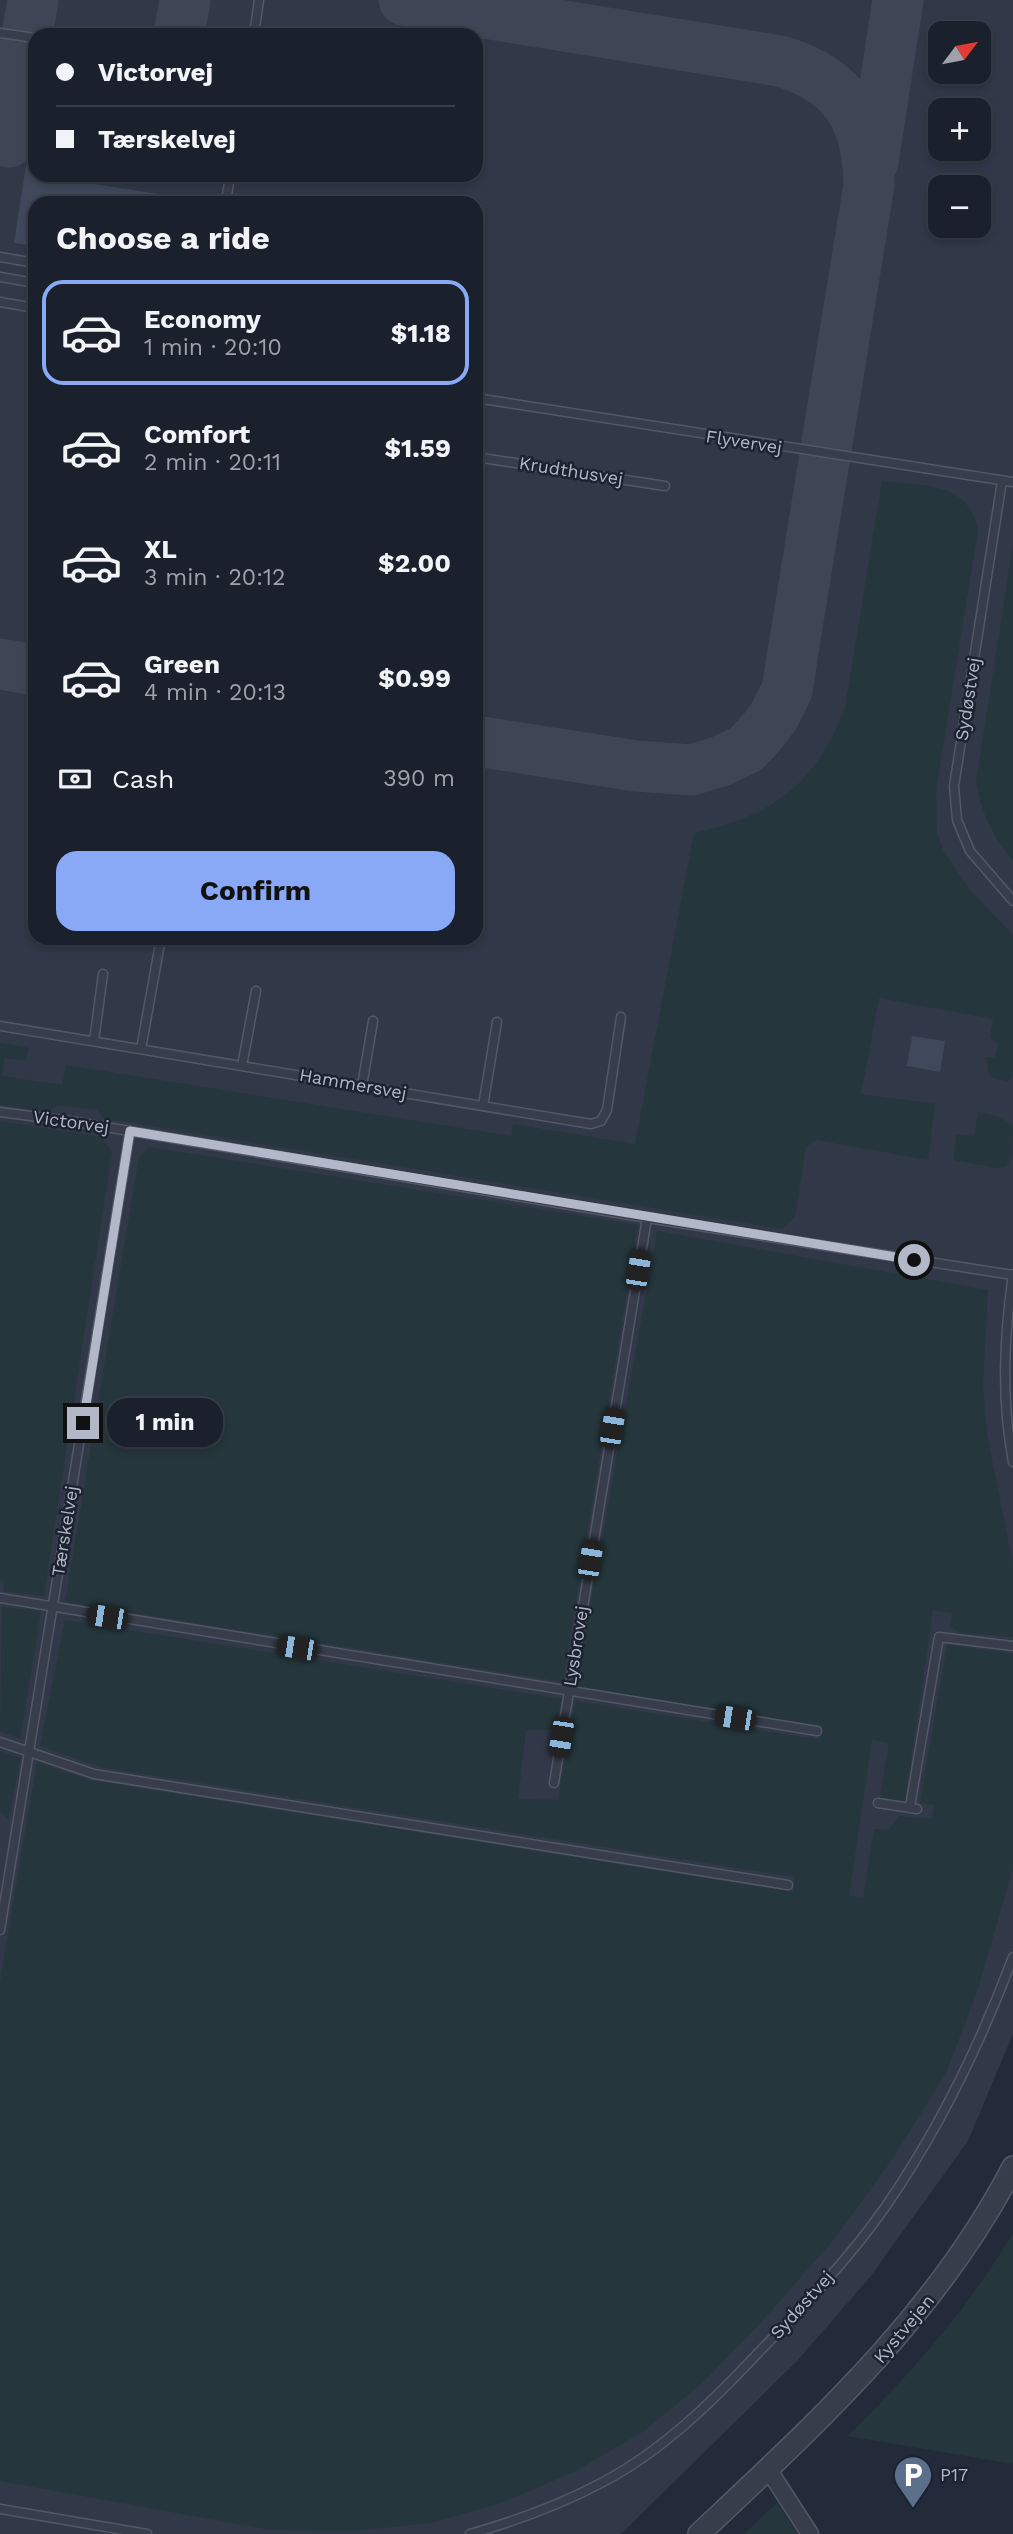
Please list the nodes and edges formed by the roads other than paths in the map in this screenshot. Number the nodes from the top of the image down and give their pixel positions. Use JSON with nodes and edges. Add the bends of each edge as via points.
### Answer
{"nodes":[{"id":1,"x":259,"y":0,"type":"edge"},
{"id":2,"x":255,"y":28,"type":"edge"},
{"id":3,"x":0,"y":33,"type":"edge"},
{"id":4,"x":28,"y":37,"type":"edge"},
{"id":5,"x":0,"y":257,"type":"edge"},
{"id":6,"x":28,"y":262,"type":"edge"},
{"id":7,"x":0,"y":277,"type":"edge"},
{"id":8,"x":28,"y":282,"type":"edge"},
{"id":9,"x":0,"y":302,"type":"edge"},
{"id":10,"x":28,"y":306,"type":"edge"},
{"id":11,"x":483,"y":399,"type":"edge"},
{"id":12,"x":483,"y":458,"type":"edge"},
{"id":13,"x":1002,"y":481,"type":"junction"},
{"id":14,"x":1013,"y":482,"type":"edge"},
{"id":15,"x":665,"y":486,"type":"dead end"},
{"id":16,"x":1013,"y":901,"type":"edge"},
{"id":17,"x":159,"y":945,"type":"edge"},
{"id":18,"x":103,"y":974,"type":"dead end"},
{"id":19,"x":256,"y":991,"type":"dead end"},
{"id":20,"x":621,"y":1017,"type":"dead end"},
{"id":21,"x":373,"y":1021,"type":"dead end"},
{"id":22,"x":498,"y":1022,"type":"dead end"},
{"id":23,"x":0,"y":1026,"type":"edge"},
{"id":24,"x":94,"y":1041,"type":"junction"},
{"id":25,"x":141,"y":1049,"type":"junction"},
{"id":26,"x":242,"y":1066,"type":"junction"},
{"id":27,"x":362,"y":1086,"type":"junction"},
{"id":28,"x":483,"y":1106,"type":"junction"},
{"id":29,"x":0,"y":1112,"type":"edge"},
{"id":30,"x":130,"y":1131,"type":"junction"},
{"id":31,"x":647,"y":1218,"type":"junction"},
{"id":32,"x":1013,"y":1275,"type":"edge"},
{"id":33,"x":1013,"y":1462,"type":"edge"},
{"id":34,"x":0,"y":1598,"type":"edge"},
{"id":35,"x":52,"y":1608,"type":"junction"},
{"id":36,"x":1013,"y":1646,"type":"edge"},
{"id":37,"x":569,"y":1691,"type":"junction"},
{"id":38,"x":817,"y":1731,"type":"dead end"},
{"id":39,"x":0,"y":1742,"type":"edge"},
{"id":40,"x":29,"y":1751,"type":"junction"},
{"id":41,"x":554,"y":1783,"type":"dead end"},
{"id":42,"x":878,"y":1803,"type":"dead end"},
{"id":43,"x":788,"y":1885,"type":"dead end"},
{"id":44,"x":0,"y":1930,"type":"edge"},
{"id":45,"x":1013,"y":1957,"type":"edge"},
{"id":46,"x":1013,"y":2167,"type":"edge"},
{"id":47,"x":768,"y":2469,"type":"junction"},
{"id":48,"x":0,"y":2509,"type":"edge"},
{"id":49,"x":147,"y":2534,"type":"edge"},
{"id":50,"x":470,"y":2534,"type":"edge"},
{"id":51,"x":699,"y":2534,"type":"edge"},
{"id":52,"x":810,"y":2534,"type":"edge"}],
"edges":[{"from":1,"to":2,"type":"lane"},
{"from":3,"to":4,"type":"lane"},
{"from":5,"to":6,"type":"lane"},
{"from":7,"to":8,"type":"lane"},
{"from":9,"to":10,"type":"lane"},
{"from":11,"to":13,"type":"lane","name":"Flyvervej"},
{"from":12,"to":15,"type":"lane","name":"Krudthusvej"},
{"from":13,"to":14,"type":"lane","name":"Flyvervej"},
{"from":13,"to":16,"type":"lane","name":"Sydøstvej","via":[[954,786],[957,820],[970,850]]},
{"from":17,"to":25,"type":"lane"},
{"from":18,"to":24,"type":"lane"},
{"from":19,"to":26,"type":"lane"},
{"from":20,"to":28,"type":"lane","name":"Hammersvej","via":[[607,1110],[601,1121],[591,1124]]},
{"from":21,"to":27,"type":"lane"},
{"from":22,"to":28,"type":"lane"},
{"from":23,"to":24,"type":"lane","name":"Hammersvej"},
{"from":24,"to":25,"type":"lane","name":"Hammersvej"},
{"from":25,"to":26,"type":"lane","name":"Hammersvej"},
{"from":26,"to":27,"type":"lane","name":"Hammersvej"},
{"from":27,"to":28,"type":"lane","name":"Hammersvej"},
{"from":29,"to":30,"type":"lane","name":"Victorvej"},
{"from":30,"to":31,"type":"lane","name":"Victorvej"},
{"from":30,"to":35,"type":"lane","name":"Tærskelvej"},
{"from":31,"to":32,"type":"lane","name":"Victorvej"},
{"from":31,"to":37,"type":"lane","name":"Lysbrovej"},
{"from":32,"to":33,"type":"lane","via":[[1003,1369]]},
{"from":34,"to":35,"type":"lane"},
{"from":35,"to":37,"type":"lane"},
{"from":35,"to":40,"type":"lane","name":"Tærskelvej"},
{"from":36,"to":42,"type":"lane","via":[[939,1637],[914,1808]]},
{"from":37,"to":38,"type":"lane"},
{"from":37,"to":41,"type":"lane","name":"Lysbrovej"},
{"from":39,"to":40,"type":"lane"},
{"from":40,"to":43,"type":"lane","via":[[94,1774]]},
{"from":40,"to":44,"type":"lane","name":"Tærskelvej"},
{"from":45,"to":50,"type":"lane","name":"Sydøstvej","via":[[975,2053],[915,2160],[885,2207],[804,2306],[724,2390],[671,2436],[605,2481],[520,2521]]},
{"from":46,"to":47,"type":"street","name":"Kystvejen","via":[[933,2294],[846,2394]]},
{"from":47,"to":51,"type":"street","name":"Kystvejen"},
{"from":47,"to":52,"type":"street"},
{"from":48,"to":49,"type":"lane"}]}
